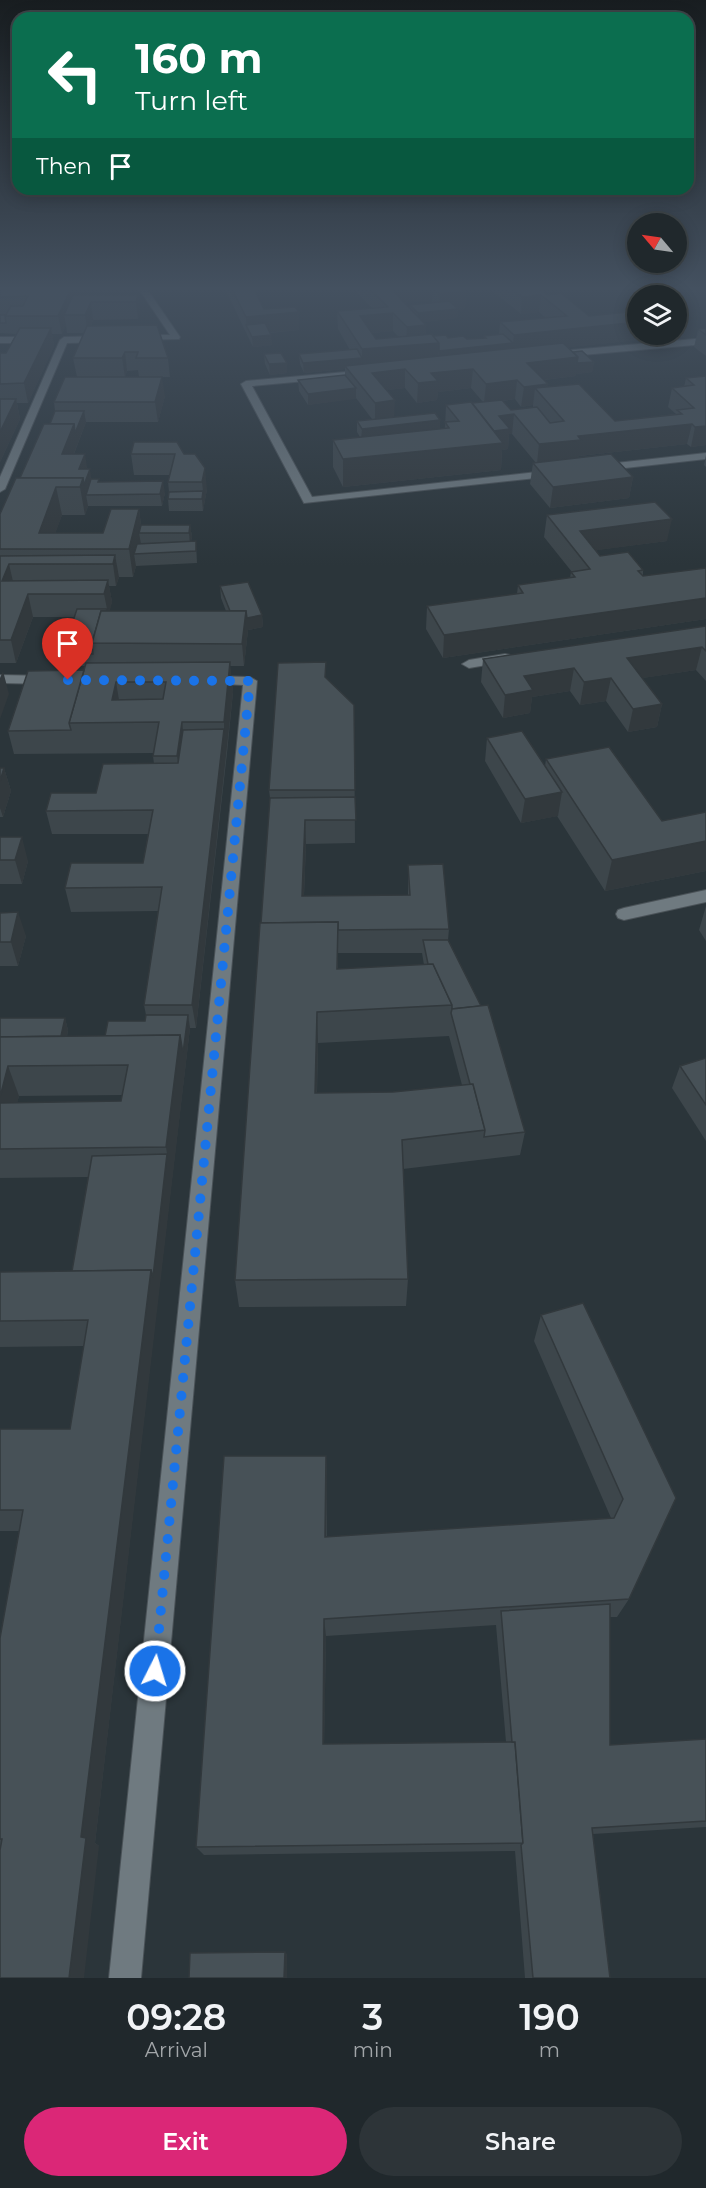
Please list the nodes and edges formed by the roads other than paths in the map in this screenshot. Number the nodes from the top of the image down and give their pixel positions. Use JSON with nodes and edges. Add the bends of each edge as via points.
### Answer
{"nodes":[{"id":1,"x":42,"y":381,"type":"edge"},
{"id":2,"x":275,"y":381,"type":"edge"},
{"id":3,"x":706,"y":456,"type":"edge"},
{"id":4,"x":589,"y":469,"type":"edge"},
{"id":5,"x":566,"y":472,"type":"edge"},
{"id":6,"x":0,"y":489,"type":"edge"},
{"id":7,"x":516,"y":657,"type":"edge"},
{"id":8,"x":469,"y":664,"type":"dead end"},
{"id":9,"x":0,"y":679,"type":"edge"},
{"id":10,"x":60,"y":680,"type":"edge"},
{"id":11,"x":190,"y":680,"type":"edge"},
{"id":12,"x":706,"y":896,"type":"edge"},
{"id":13,"x":624,"y":914,"type":"dead end"},
{"id":14,"x":125,"y":1978,"type":"edge"}],
"edges":[{"from":1,"to":6,"type":"street"},
{"from":2,"to":5,"type":"street","via":[[246,384],[308,501]]},
{"from":3,"to":4,"type":"street"},
{"from":7,"to":8,"type":"street"},
{"from":9,"to":10,"type":"street"},
{"from":11,"to":14,"type":"street","via":[[250,681]]},
{"from":12,"to":13,"type":"street"}]}
